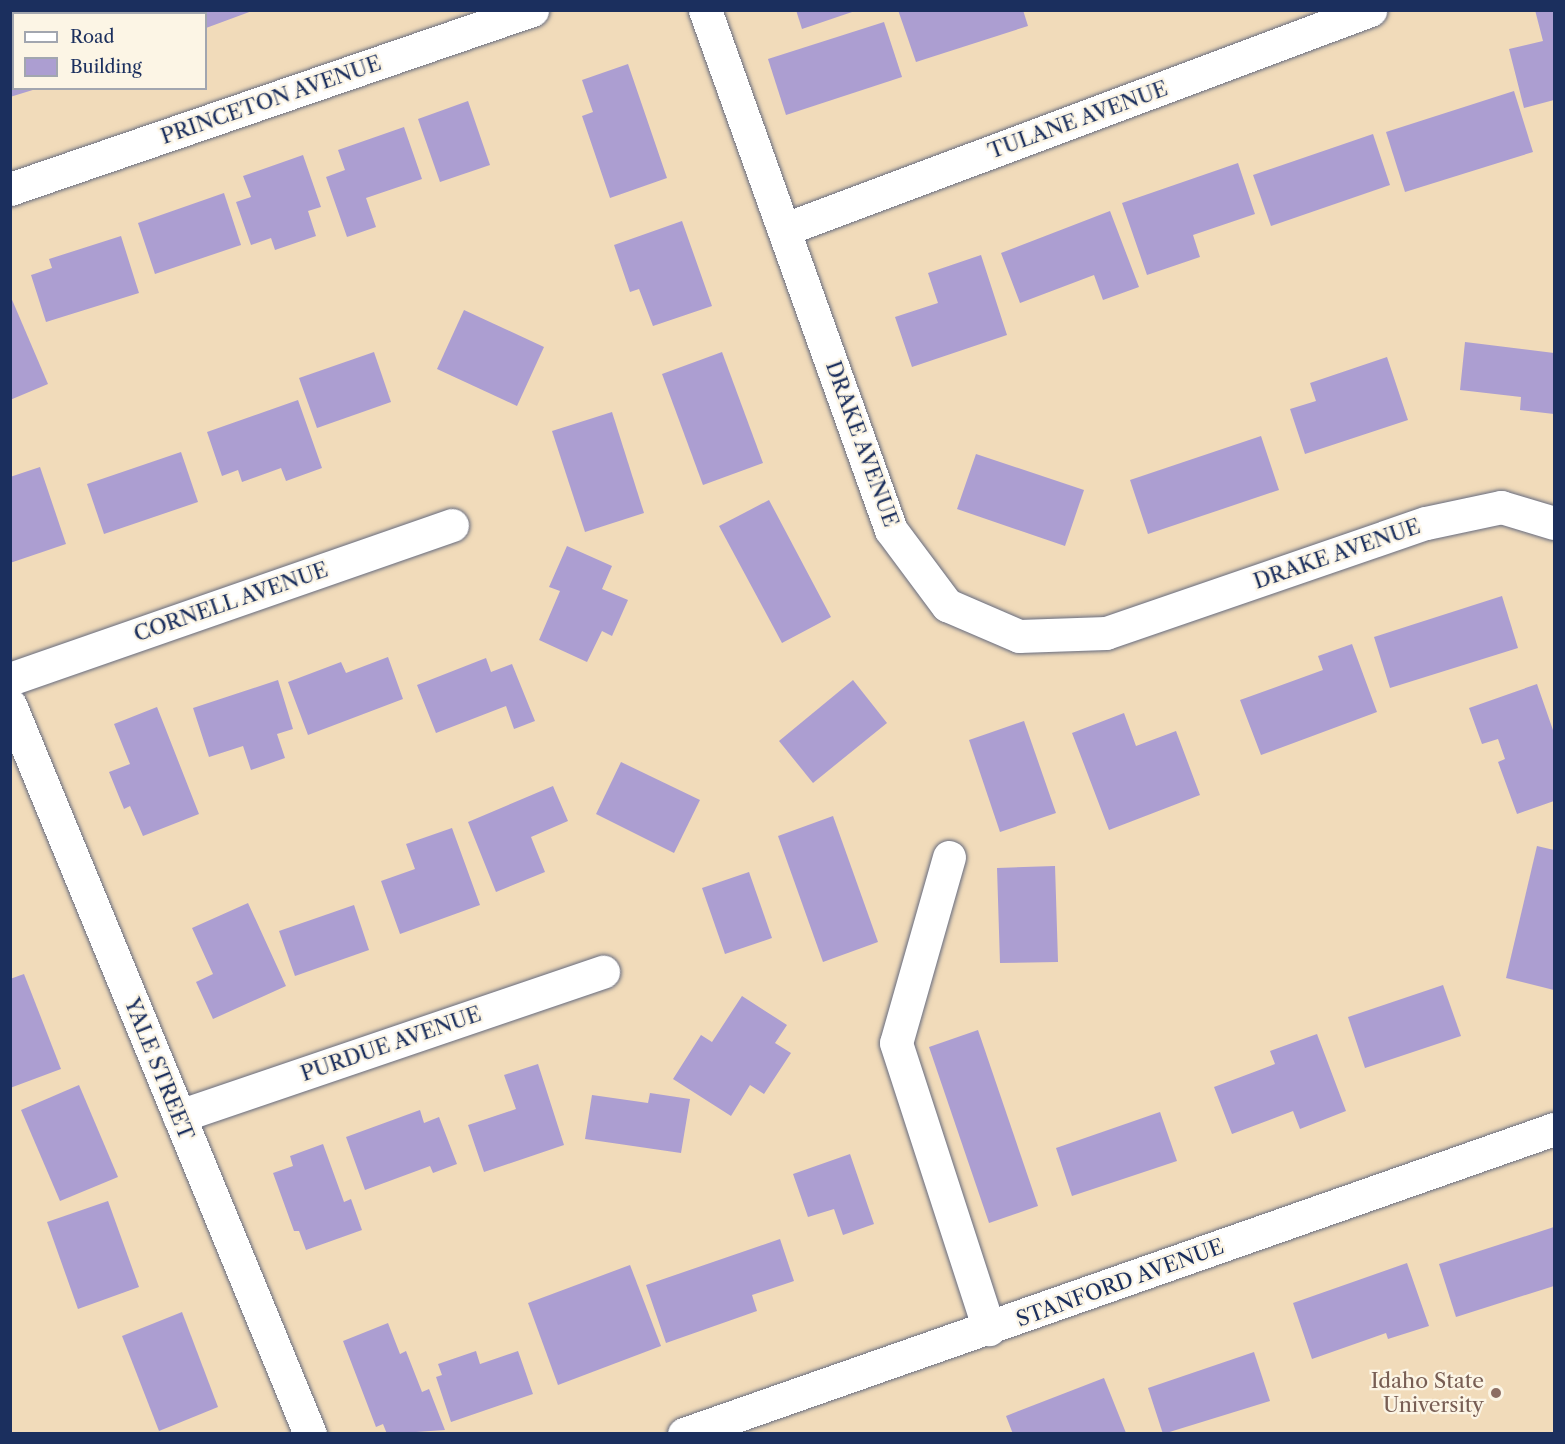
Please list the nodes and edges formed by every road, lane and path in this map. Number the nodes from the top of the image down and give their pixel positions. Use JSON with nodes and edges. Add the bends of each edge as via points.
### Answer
{"nodes":[{"id":1,"x":532,"y":10,"type":"edge"},
{"id":2,"x":705,"y":10,"type":"edge"},
{"id":3,"x":1370,"y":10,"type":"edge"},
{"id":4,"x":10,"y":189,"type":"edge"},
{"id":5,"x":785,"y":229,"type":"junction"},
{"id":6,"x":1554,"y":523,"type":"edge"},
{"id":7,"x":452,"y":525,"type":"dead end"},
{"id":8,"x":10,"y":679,"type":"edge"},
{"id":9,"x":10,"y":705,"type":"edge"},
{"id":10,"x":949,"y":857,"type":"dead end"},
{"id":11,"x":603,"y":972,"type":"dead end"},
{"id":12,"x":179,"y":1116,"type":"junction"},
{"id":13,"x":1554,"y":1129,"type":"edge"},
{"id":14,"x":989,"y":1329,"type":"junction"},
{"id":15,"x":310,"y":1434,"type":"edge"},
{"id":16,"x":684,"y":1434,"type":"edge"}],
"edges":[{"from":1,"to":4,"type":"street","name":"PRINCETON AVENUE"},
{"from":2,"to":5,"type":"street","name":"DRAKE AVENUE"},
{"from":3,"to":5,"type":"street","name":"TULANE AVENUE"},
{"from":5,"to":6,"type":"street","name":"DRAKE AVENUE","via":[[891,530],[947,605],[1019,636],[1106,633],[1426,523],[1458,516],[1501,507]]},
{"from":7,"to":8,"type":"street","name":"CORNELL AVENUE"},
{"from":9,"to":12,"type":"street","name":"YALE STREET"},
{"from":10,"to":14,"type":"street","via":[[896,1043]]},
{"from":11,"to":12,"type":"street","name":"PURDUE AVENUE"},
{"from":12,"to":15,"type":"street","name":"YALE STREET"},
{"from":13,"to":14,"type":"street","name":"STANFORD AVENUE"},
{"from":14,"to":16,"type":"street","name":"STANFORD AVENUE"}]}
